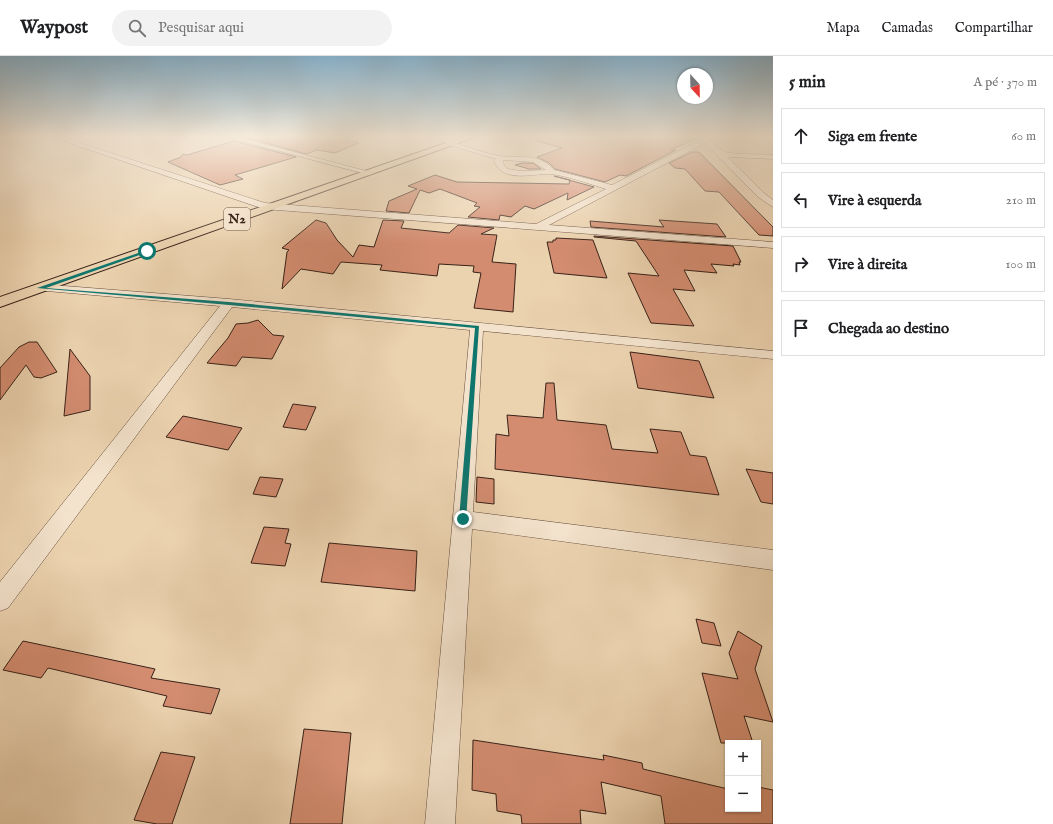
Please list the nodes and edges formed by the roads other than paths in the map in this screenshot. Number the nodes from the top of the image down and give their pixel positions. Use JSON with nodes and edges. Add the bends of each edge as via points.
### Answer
{"nodes":[{"id":1,"x":160,"y":172,"type":"edge"},
{"id":2,"x":365,"y":172,"type":"edge"},
{"id":3,"x":373,"y":172,"type":"edge"},
{"id":4,"x":513,"y":172,"type":"edge"},
{"id":5,"x":551,"y":172,"type":"joint"},
{"id":6,"x":644,"y":172,"type":"edge"},
{"id":7,"x":739,"y":172,"type":"edge"},
{"id":8,"x":370,"y":173,"type":"junction"},
{"id":9,"x":613,"y":188,"type":"junction"},
{"id":10,"x":773,"y":204,"type":"edge"},
{"id":11,"x":273,"y":207,"type":"junction"},
{"id":12,"x":538,"y":227,"type":"junction"},
{"id":13,"x":773,"y":245,"type":"edge"},
{"id":14,"x":40,"y":288,"type":"junction"},
{"id":15,"x":0,"y":302,"type":"edge"},
{"id":16,"x":229,"y":303,"type":"junction"},
{"id":17,"x":477,"y":327,"type":"junction"},
{"id":18,"x":773,"y":355,"type":"edge"},
{"id":19,"x":463,"y":519,"type":"junction"},
{"id":20,"x":773,"y":560,"type":"edge"},
{"id":21,"x":0,"y":600,"type":"edge"},
{"id":22,"x":440,"y":824,"type":"edge"}],
"edges":[{"from":1,"to":11,"type":"street"},
{"from":2,"to":8,"type":"street"},
{"from":3,"to":8,"type":"main road","number":"N2"},
{"from":4,"to":5,"type":"street","via":[[528,174]]},
{"from":5,"to":9,"type":"street"},
{"from":6,"to":9,"type":"street"},
{"from":7,"to":10,"type":"street","via":[[760,195]]},
{"from":8,"to":11,"type":"main road","number":"N2"},
{"from":9,"to":12,"type":"street"},
{"from":11,"to":12,"type":"street"},
{"from":11,"to":14,"type":"main road","number":"N2"},
{"from":12,"to":13,"type":"street"},
{"from":14,"to":15,"type":"main road","number":"N2"},
{"from":14,"to":16,"type":"street"},
{"from":16,"to":17,"type":"street"},
{"from":16,"to":21,"type":"street"},
{"from":17,"to":18,"type":"street"},
{"from":17,"to":19,"type":"street"},
{"from":19,"to":20,"type":"street"},
{"from":19,"to":22,"type":"street"}]}
